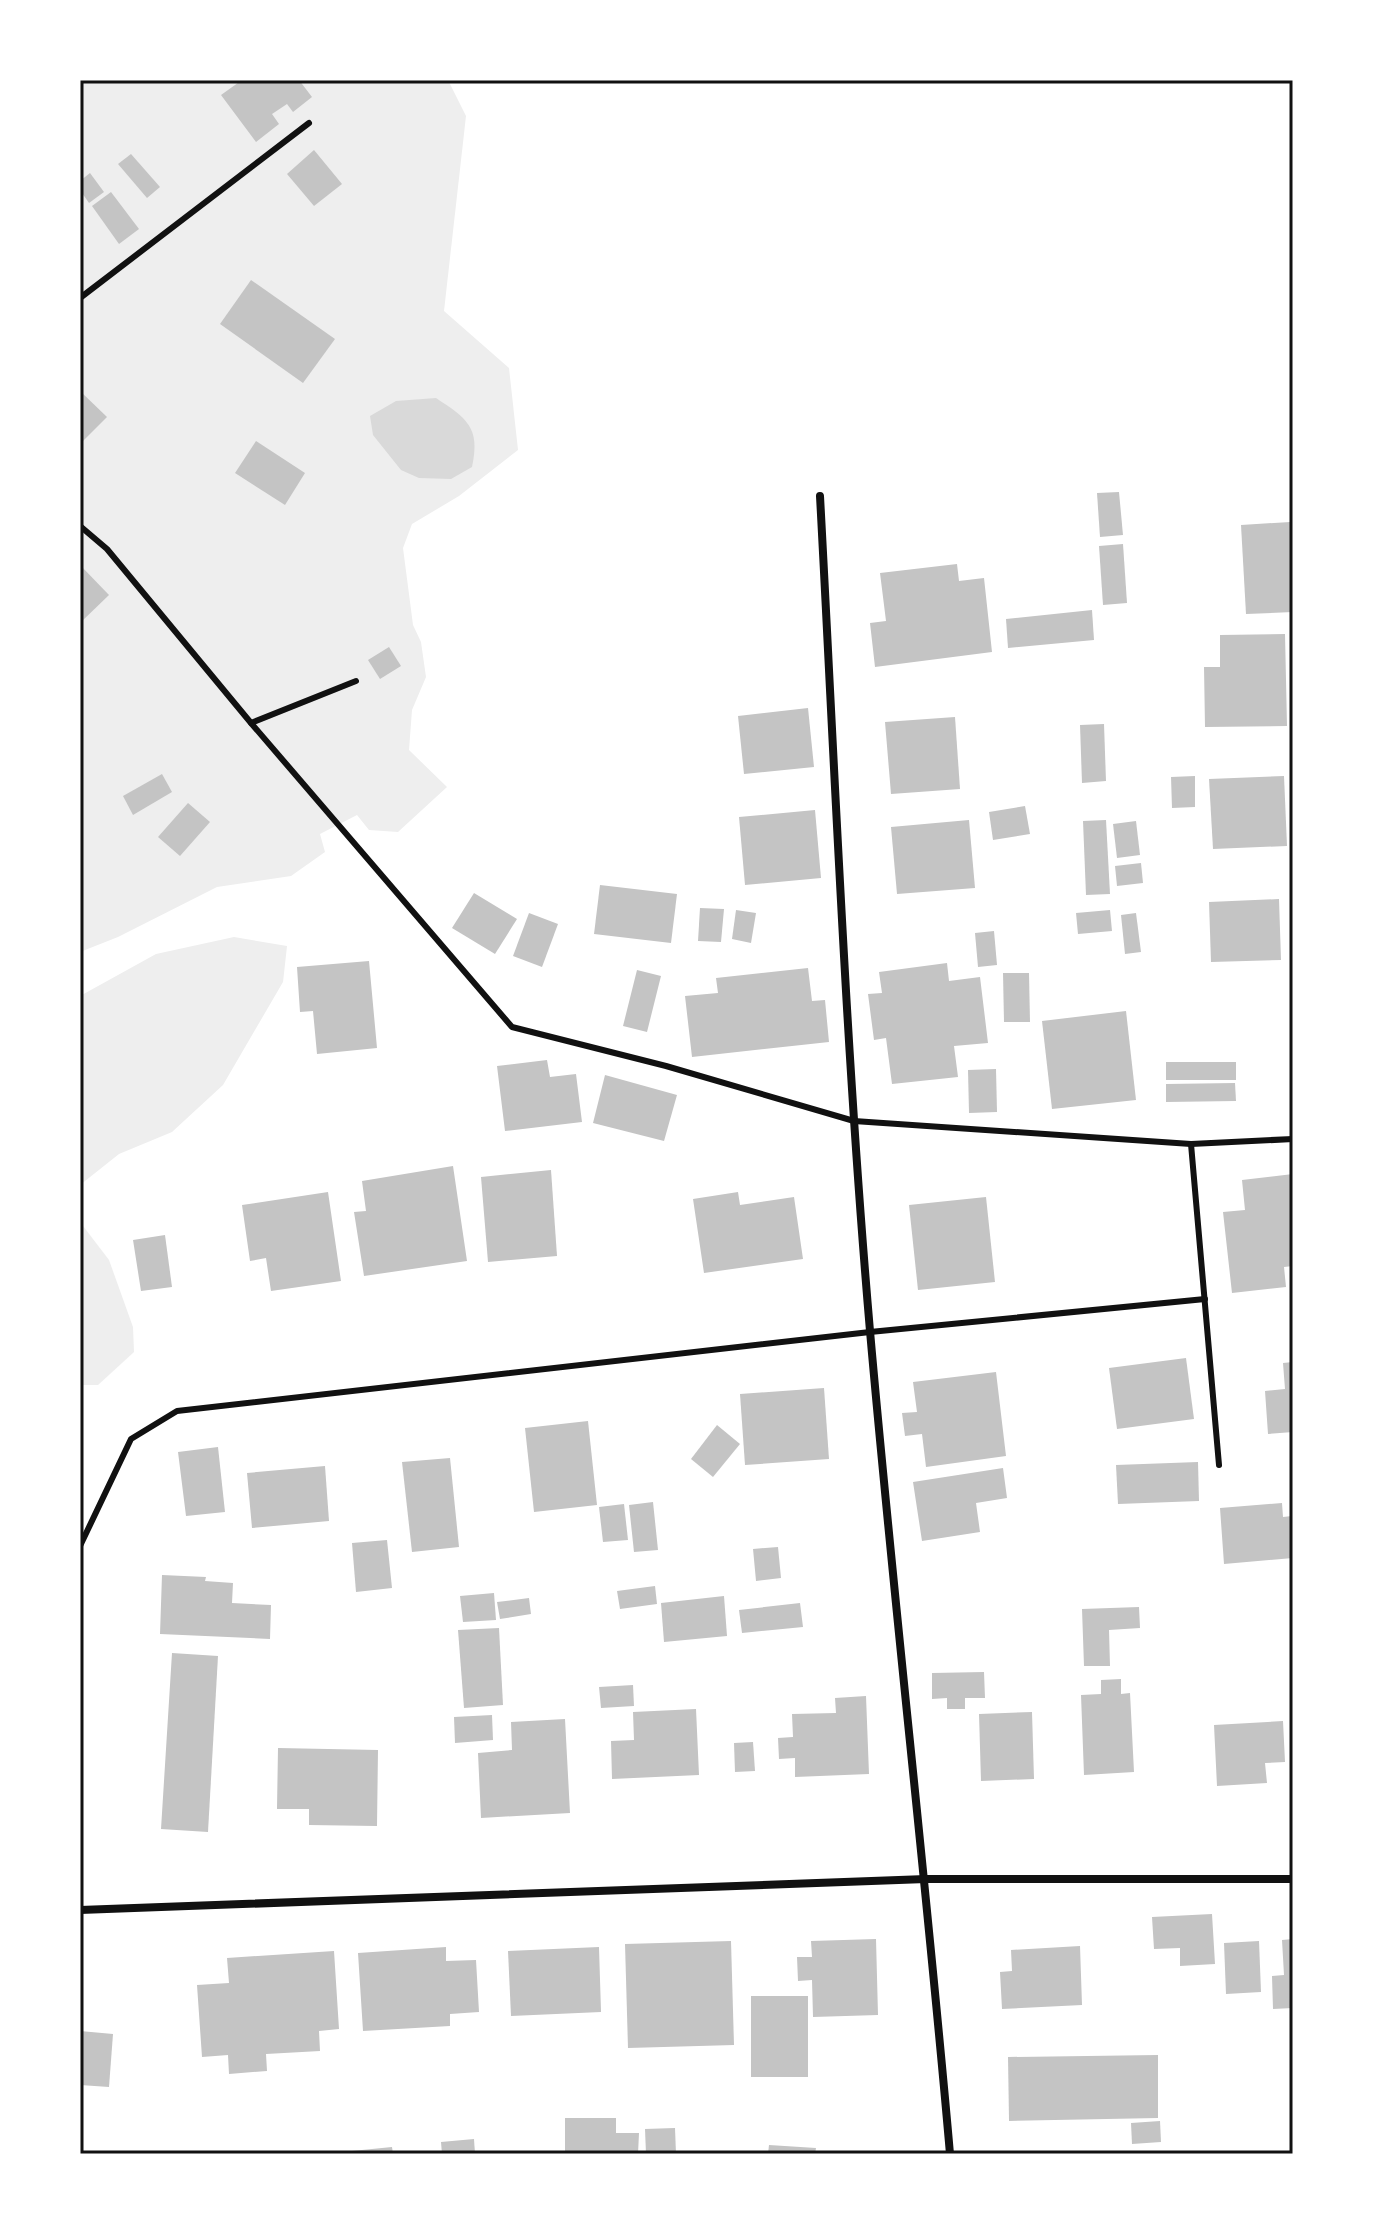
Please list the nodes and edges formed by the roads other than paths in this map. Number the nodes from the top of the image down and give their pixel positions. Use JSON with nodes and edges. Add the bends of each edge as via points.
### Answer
{"nodes":[{"id":1,"x":309,"y":123,"type":"dead end"},
{"id":2,"x":80,"y":298,"type":"edge"},
{"id":3,"x":820,"y":496,"type":"dead end"},
{"id":4,"x":80,"y":526,"type":"edge"},
{"id":5,"x":356,"y":681,"type":"dead end"},
{"id":6,"x":251,"y":723,"type":"junction"},
{"id":7,"x":854,"y":1121,"type":"junction"},
{"id":8,"x":1293,"y":1139,"type":"edge"},
{"id":9,"x":1191,"y":1144,"type":"junction"},
{"id":10,"x":1205,"y":1299,"type":"junction"},
{"id":11,"x":870,"y":1332,"type":"junction"},
{"id":12,"x":1219,"y":1465,"type":"dead end"},
{"id":13,"x":80,"y":1546,"type":"edge"},
{"id":14,"x":926,"y":1879,"type":"junction"},
{"id":15,"x":1293,"y":1879,"type":"edge"},
{"id":16,"x":80,"y":1910,"type":"edge"},
{"id":17,"x":950,"y":2154,"type":"edge"}],
"edges":[{"from":1,"to":2,"type":"lane"},
{"from":3,"to":7,"type":"street"},
{"from":4,"to":6,"type":"lane","via":[[107,549]]},
{"from":5,"to":6,"type":"lane"},
{"from":6,"to":7,"type":"lane","via":[[512,1027]]},
{"from":7,"to":9,"type":"lane"},
{"from":7,"to":11,"type":"street"},
{"from":8,"to":9,"type":"lane"},
{"from":9,"to":10,"type":"lane"},
{"from":10,"to":11,"type":"lane"},
{"from":10,"to":12,"type":"lane"},
{"from":11,"to":13,"type":"lane","via":[[177,1411],[131,1439]]},
{"from":11,"to":14,"type":"street"},
{"from":14,"to":15,"type":"street"},
{"from":14,"to":16,"type":"street"},
{"from":14,"to":17,"type":"street"}]}
